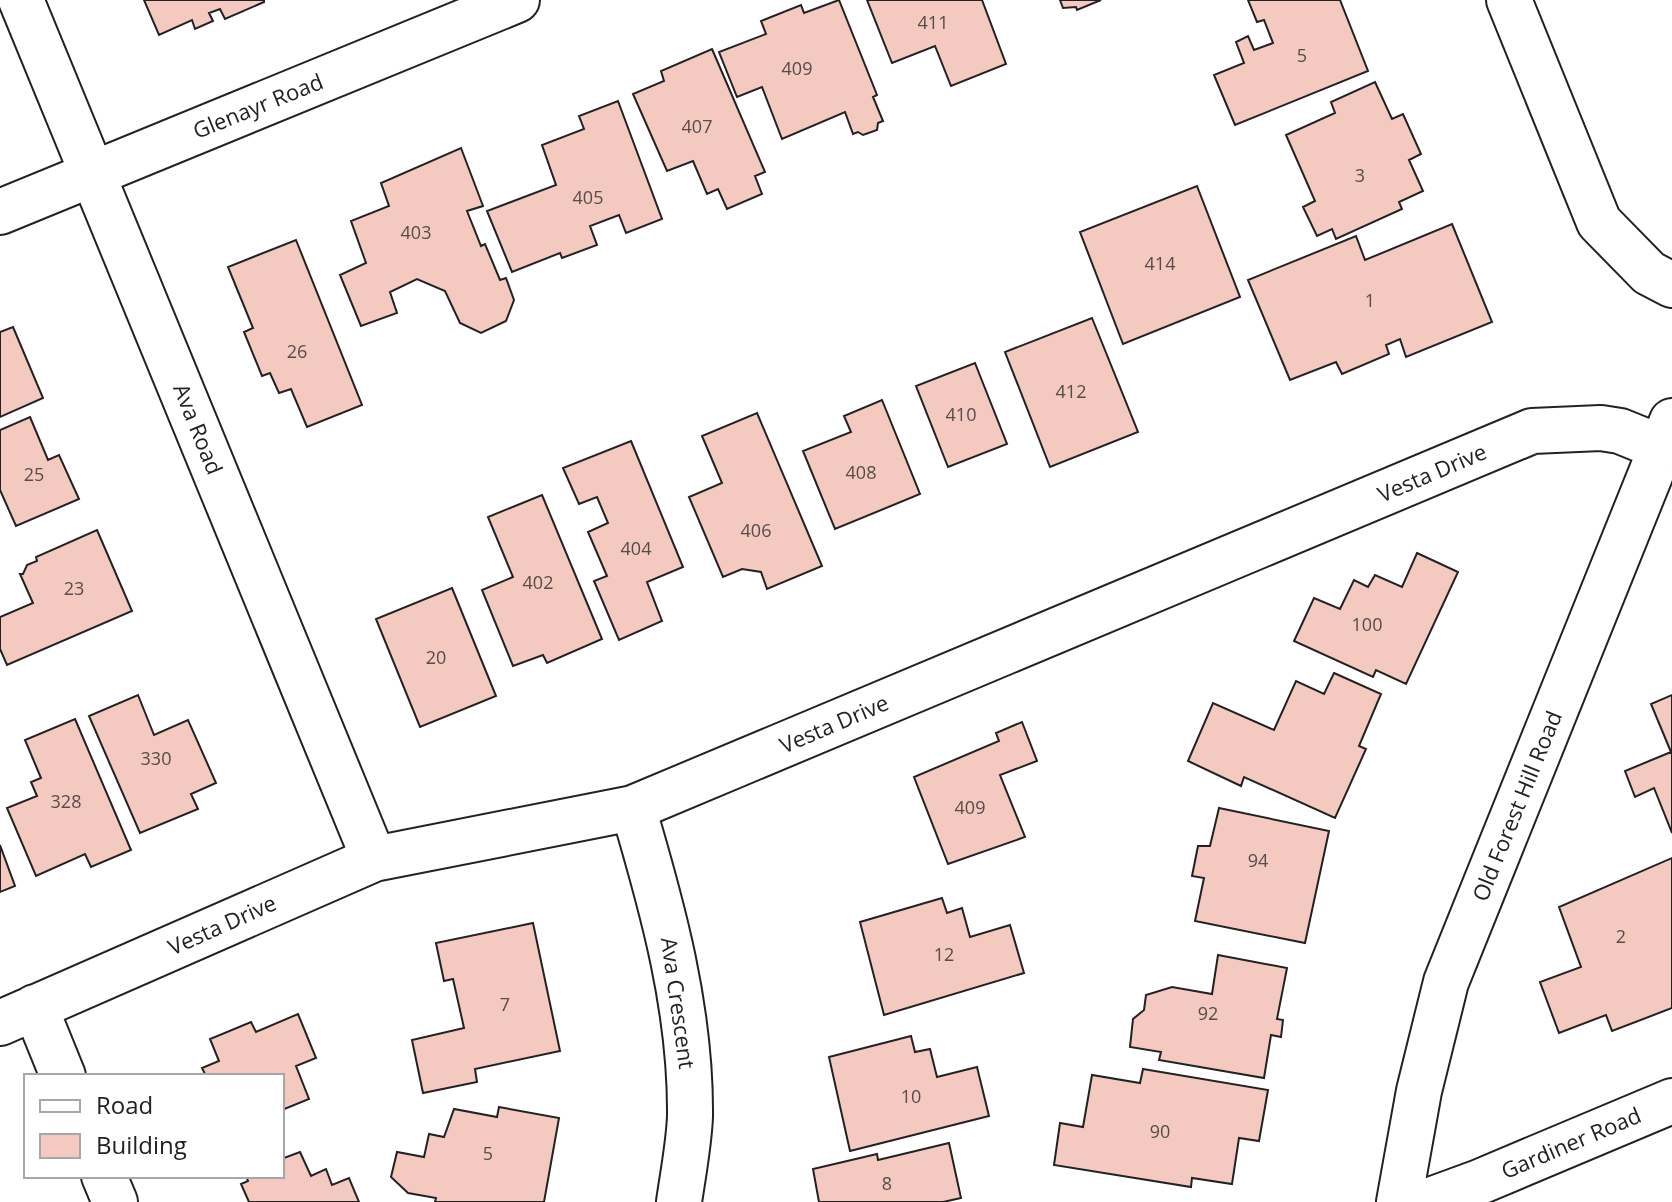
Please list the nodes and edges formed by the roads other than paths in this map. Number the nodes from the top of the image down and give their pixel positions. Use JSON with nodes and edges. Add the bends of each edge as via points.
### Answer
{"nodes":[{"id":1,"x":21,"y":0,"type":"edge"},
{"id":2,"x":517,"y":0,"type":"edge"},
{"id":3,"x":1509,"y":0,"type":"edge"},
{"id":4,"x":92,"y":173,"type":"junction"},
{"id":5,"x":0,"y":212,"type":"edge"},
{"id":6,"x":1672,"y":285,"type":"edge"},
{"id":7,"x":1667,"y":435,"type":"edge"},
{"id":8,"x":633,"y":808,"type":"junction"},
{"id":9,"x":374,"y":859,"type":"junction"},
{"id":10,"x":18,"y":1015,"type":"edge"},
{"id":11,"x":62,"y":1074,"type":"edge"},
{"id":12,"x":1672,"y":1101,"type":"edge"},
{"id":13,"x":105,"y":1178,"type":"edge"},
{"id":14,"x":115,"y":1202,"type":"edge"},
{"id":15,"x":679,"y":1202,"type":"edge"},
{"id":16,"x":1399,"y":1202,"type":"edge"},
{"id":17,"x":1425,"y":1202,"type":"edge"}],
"edges":[{"from":1,"to":4,"type":"street","name":"Ava Road"},
{"from":2,"to":4,"type":"street","name":"Glenayr Road"},
{"from":3,"to":6,"type":"street","via":[[1599,222],[1649,273]]},
{"from":4,"to":5,"type":"street","name":"Glenayr Road"},
{"from":4,"to":9,"type":"street","name":"Ava Road"},
{"from":7,"to":8,"type":"street","name":"Vesta Drive","via":[[1601,428],[1532,431]]},
{"from":7,"to":16,"type":"street","name":"Old Forest Hill Road","via":[[1446,982]]},
{"from":8,"to":9,"type":"street","name":"Vesta Drive"},
{"from":8,"to":15,"type":"street","name":"Ava Crescent","via":[[667,923],[686,1031],[690,1119]]},
{"from":9,"to":10,"type":"street","name":"Vesta Drive"},
{"from":10,"to":11,"type":"street"},
{"from":12,"to":17,"type":"street","name":"Gardiner Road"},
{"from":13,"to":14,"type":"street"}]}
